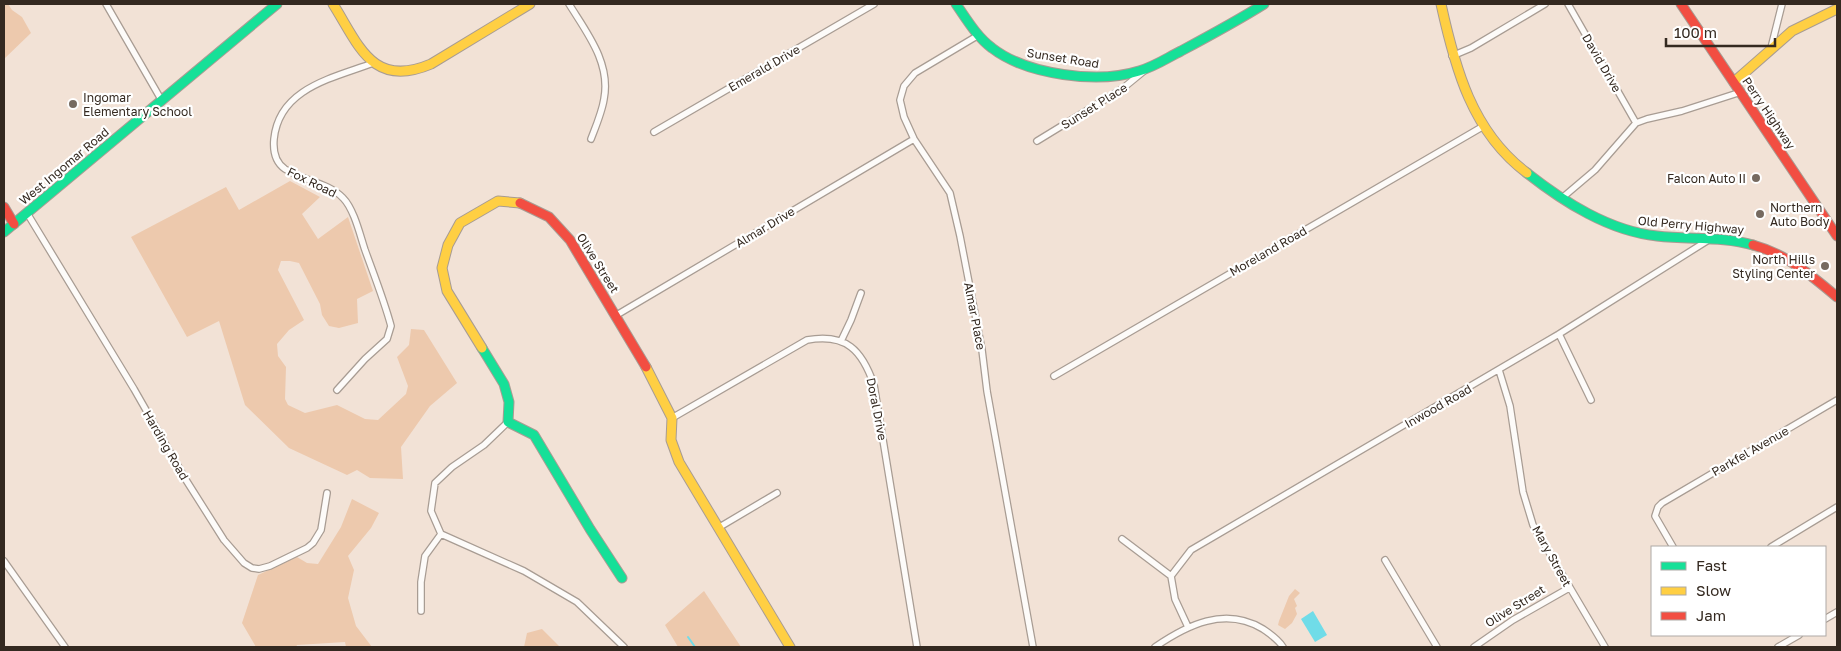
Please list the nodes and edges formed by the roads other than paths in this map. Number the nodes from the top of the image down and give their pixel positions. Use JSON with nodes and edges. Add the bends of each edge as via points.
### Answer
{"nodes":[{"id":1,"x":106,"y":4,"type":"edge"},
{"id":2,"x":277,"y":4,"type":"edge"},
{"id":3,"x":334,"y":4,"type":"edge"},
{"id":4,"x":530,"y":4,"type":"edge"},
{"id":5,"x":569,"y":4,"type":"edge"},
{"id":6,"x":874,"y":4,"type":"edge"},
{"id":7,"x":956,"y":4,"type":"edge"},
{"id":8,"x":1264,"y":4,"type":"edge"},
{"id":9,"x":1441,"y":4,"type":"edge"},
{"id":10,"x":1545,"y":4,"type":"edge"},
{"id":11,"x":1568,"y":4,"type":"edge"},
{"id":12,"x":1681,"y":4,"type":"edge"},
{"id":13,"x":1782,"y":4,"type":"edge"},
{"id":14,"x":1837,"y":9,"type":"edge"},
{"id":15,"x":978,"y":36,"type":"junction"},
{"id":16,"x":1771,"y":50,"type":"junction"},
{"id":17,"x":1452,"y":56,"type":"junction"},
{"id":18,"x":373,"y":63,"type":"junction"},
{"id":19,"x":1147,"y":68,"type":"junction"},
{"id":20,"x":1734,"y":82,"type":"junction"},
{"id":21,"x":1740,"y":92,"type":"junction"},
{"id":22,"x":162,"y":101,"type":"junction"},
{"id":23,"x":1636,"y":123,"type":"junction"},
{"id":24,"x":1482,"y":127,"type":"junction"},
{"id":25,"x":654,"y":132,"type":"dead end"},
{"id":26,"x":591,"y":139,"type":"dead end"},
{"id":27,"x":914,"y":139,"type":"junction"},
{"id":28,"x":1037,"y":140,"type":"dead end"},
{"id":29,"x":1562,"y":198,"type":"junction"},
{"id":30,"x":4,"y":207,"type":"edge"},
{"id":31,"x":27,"y":213,"type":"junction"},
{"id":32,"x":14,"y":224,"type":"junction"},
{"id":33,"x":4,"y":232,"type":"edge"},
{"id":34,"x":1837,"y":236,"type":"edge"},
{"id":35,"x":1710,"y":239,"type":"junction"},
{"id":36,"x":861,"y":293,"type":"dead end"},
{"id":37,"x":1837,"y":298,"type":"edge"},
{"id":38,"x":616,"y":316,"type":"junction"},
{"id":39,"x":1560,"y":334,"type":"junction"},
{"id":40,"x":841,"y":341,"type":"junction"},
{"id":41,"x":1499,"y":370,"type":"junction"},
{"id":42,"x":1054,"y":376,"type":"dead end"},
{"id":43,"x":337,"y":390,"type":"dead end"},
{"id":44,"x":1591,"y":400,"type":"dead end"},
{"id":45,"x":1837,"y":400,"type":"edge"},
{"id":46,"x":672,"y":418,"type":"junction"},
{"id":47,"x":508,"y":422,"type":"junction"},
{"id":48,"x":327,"y":493,"type":"dead end"},
{"id":49,"x":777,"y":493,"type":"dead end"},
{"id":50,"x":1837,"y":507,"type":"edge"},
{"id":51,"x":718,"y":528,"type":"junction"},
{"id":52,"x":441,"y":534,"type":"junction"},
{"id":53,"x":1122,"y":539,"type":"dead end"},
{"id":54,"x":1672,"y":546,"type":"edge"},
{"id":55,"x":1772,"y":546,"type":"edge"},
{"id":56,"x":1385,"y":560,"type":"dead end"},
{"id":57,"x":4,"y":561,"type":"edge"},
{"id":58,"x":1171,"y":576,"type":"junction"},
{"id":59,"x":622,"y":578,"type":"dead end"},
{"id":60,"x":1569,"y":588,"type":"junction"},
{"id":61,"x":421,"y":611,"type":"dead end"},
{"id":62,"x":1837,"y":612,"type":"edge"},
{"id":63,"x":1826,"y":618,"type":"edge"},
{"id":64,"x":1188,"y":627,"type":"junction"},
{"id":65,"x":1797,"y":636,"type":"edge"},
{"id":66,"x":64,"y":647,"type":"edge"},
{"id":67,"x":624,"y":647,"type":"edge"},
{"id":68,"x":790,"y":647,"type":"edge"},
{"id":69,"x":917,"y":647,"type":"edge"},
{"id":70,"x":1033,"y":647,"type":"edge"},
{"id":71,"x":1154,"y":647,"type":"edge"},
{"id":72,"x":1283,"y":647,"type":"edge"},
{"id":73,"x":1438,"y":647,"type":"edge"},
{"id":74,"x":1474,"y":647,"type":"edge"},
{"id":75,"x":1605,"y":647,"type":"edge"},
{"id":76,"x":1778,"y":647,"type":"edge"}],
"edges":[{"from":1,"to":22,"type":"street"},
{"from":2,"to":22,"type":"street","name":"West Ingomar Road"},
{"from":3,"to":18,"type":"street"},
{"from":4,"to":18,"type":"street","via":[[422,68],[398,71]]},
{"from":5,"to":26,"type":"street","via":[[595,47],[605,75],[604,102]]},
{"from":6,"to":25,"type":"street","name":"Emerald Drive"},
{"from":7,"to":15,"type":"street","name":"Sunset Road"},
{"from":8,"to":19,"type":"street","name":"Sunset Road"},
{"from":9,"to":17,"type":"street","name":"Old Perry Highway"},
{"from":10,"to":17,"type":"street"},
{"from":11,"to":23,"type":"street","name":"David Drive"},
{"from":12,"to":20,"type":"street","name":"Perry Highway"},
{"from":13,"to":16,"type":"street"},
{"from":14,"to":16,"type":"street","via":[[1797,28]]},
{"from":15,"to":19,"type":"street","name":"Sunset Road","via":[[1008,59],[1040,69],[1103,76],[1128,74]]},
{"from":15,"to":27,"type":"street","name":"Almar Place","via":[[915,73],[904,86],[900,100]]},
{"from":16,"to":20,"type":"street"},
{"from":17,"to":24,"type":"street","name":"Old Perry Highway","via":[[1464,93]]},
{"from":18,"to":43,"type":"street","name":"Fox Road","via":[[305,90],[281,115],[273,149],[285,169],[344,198],[360,234],[391,326],[387,339]]},
{"from":19,"to":28,"type":"street","name":"Sunset Place","via":[[1122,89]]},
{"from":20,"to":21,"type":"street","name":"Perry Highway"},
{"from":21,"to":23,"type":"street"},
{"from":21,"to":34,"type":"street","name":"Perry Highway"},
{"from":22,"to":31,"type":"street","name":"West Ingomar Road"},
{"from":23,"to":29,"type":"street","via":[[1595,170]]},
{"from":24,"to":29,"type":"street","name":"Old Perry Highway","via":[[1518,168]]},
{"from":24,"to":42,"type":"street","name":"Moreland Road"},
{"from":27,"to":38,"type":"street","name":"Almar Drive"},
{"from":27,"to":70,"type":"street","name":"Almar Place","via":[[950,192],[982,350]]},
{"from":29,"to":35,"type":"street","name":"Old Perry Highway","via":[[1630,232]]},
{"from":30,"to":32,"type":"street"},
{"from":31,"to":32,"type":"street","name":"West Ingomar Road"},
{"from":31,"to":48,"type":"street","name":"Harding Road","via":[[186,480],[224,540],[244,563],[252,568],[270,566],[313,543],[321,530]]},
{"from":32,"to":33,"type":"street","name":"West Ingomar Road"},
{"from":35,"to":37,"type":"street","name":"Old Perry Highway","via":[[1743,242],[1772,250],[1796,264]]},
{"from":35,"to":39,"type":"street","name":"Inwood Road"},
{"from":36,"to":40,"type":"street"},
{"from":38,"to":46,"type":"street","name":"Olive Street"},
{"from":38,"to":47,"type":"street","name":"Olive Street","via":[[570,240],[549,217],[518,202],[498,201],[460,223],[448,246],[442,268],[447,291],[504,384],[509,402]]},
{"from":39,"to":41,"type":"street","name":"Inwood Road"},
{"from":39,"to":44,"type":"street"},
{"from":40,"to":46,"type":"street","via":[[824,337],[808,340]]},
{"from":40,"to":69,"type":"street","name":"Doral Drive","via":[[861,357],[874,385]]},
{"from":41,"to":58,"type":"street","name":"Inwood Road","via":[[1191,550]]},
{"from":41,"to":60,"type":"street","name":"Mary Street","via":[[1510,406],[1523,492],[1533,525]]},
{"from":45,"to":54,"type":"street","name":"Parkfel Avenue","via":[[1662,503],[1654,516]]},
{"from":46,"to":51,"type":"street","name":"Olive Street","via":[[671,440],[679,462]]},
{"from":47,"to":52,"type":"street","via":[[435,483],[431,511]]},
{"from":47,"to":59,"type":"street","via":[[534,434]]},
{"from":49,"to":51,"type":"street"},
{"from":50,"to":55,"type":"street"},
{"from":51,"to":68,"type":"street","name":"Olive Street"},
{"from":52,"to":61,"type":"street","via":[[425,556]]},
{"from":52,"to":67,"type":"street","via":[[524,571],[577,602]]},
{"from":53,"to":58,"type":"street"},
{"from":56,"to":73,"type":"street"},
{"from":57,"to":66,"type":"street"},
{"from":58,"to":64,"type":"street","via":[[1175,599]]},
{"from":60,"to":74,"type":"street","name":"Olive Street"},
{"from":60,"to":75,"type":"street","name":"Mary Street"},
{"from":62,"to":63,"type":"street"},
{"from":64,"to":71,"type":"street"},
{"from":64,"to":72,"type":"street","via":[[1214,619],[1238,619],[1269,633]]},
{"from":65,"to":76,"type":"street"}]}
